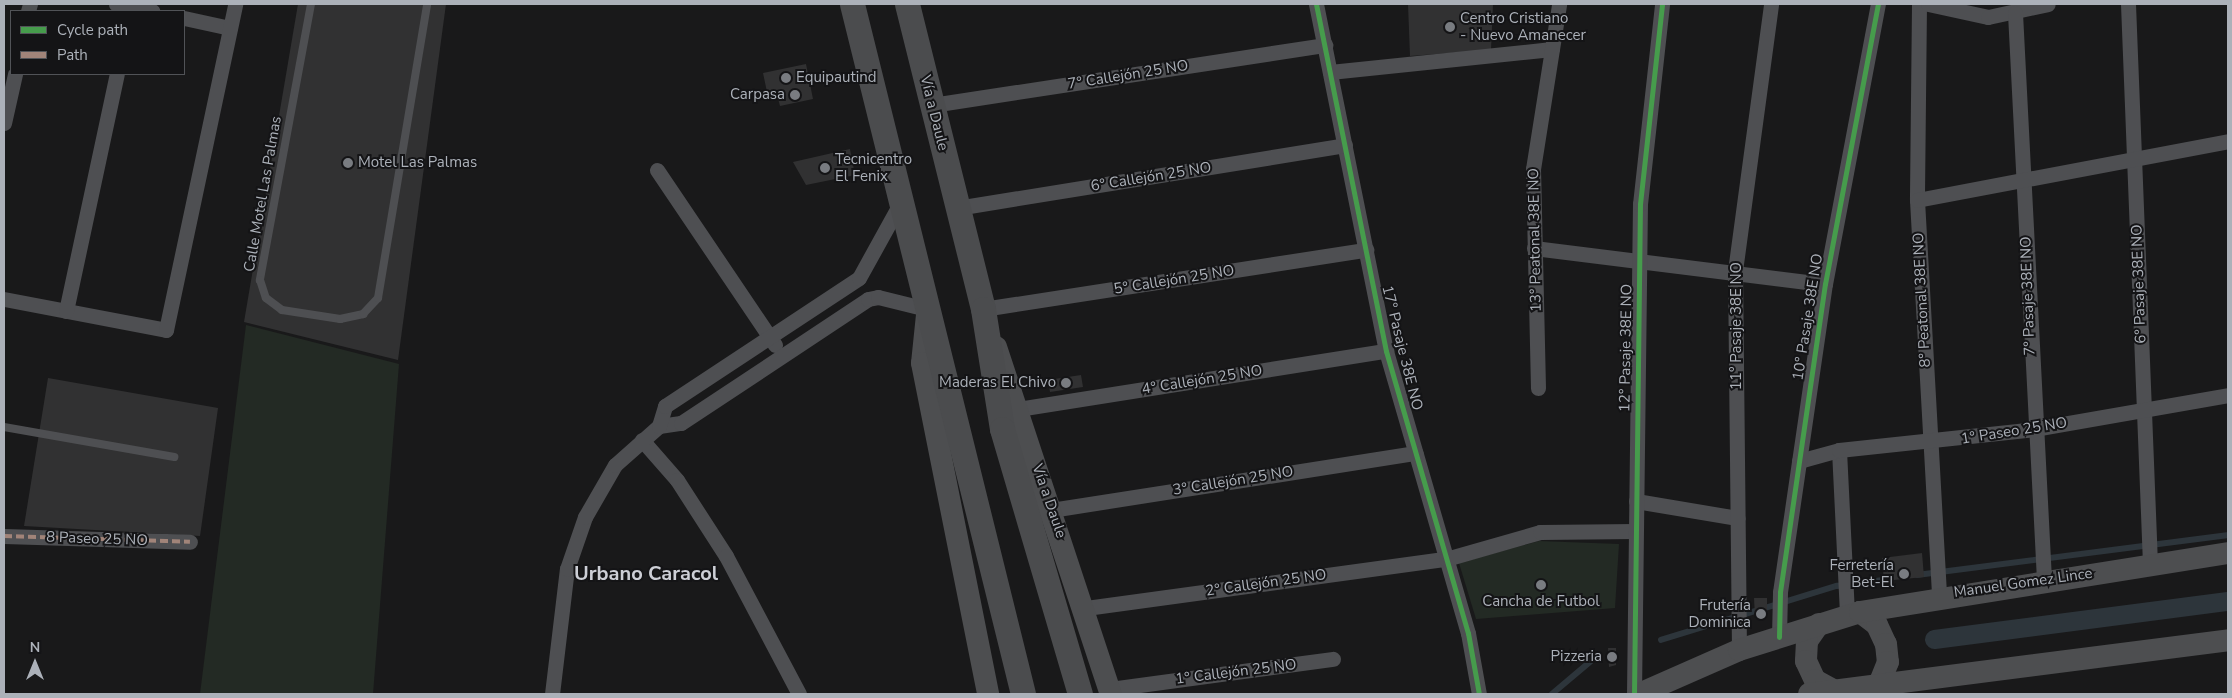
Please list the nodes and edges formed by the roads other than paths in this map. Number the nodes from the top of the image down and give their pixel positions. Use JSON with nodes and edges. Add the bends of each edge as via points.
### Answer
{"nodes":[{"id":1,"x":116,"y":4,"type":"edge"},
{"id":2,"x":235,"y":4,"type":"edge"},
{"id":3,"x":311,"y":4,"type":"edge"},
{"id":4,"x":427,"y":4,"type":"edge"},
{"id":5,"x":852,"y":4,"type":"edge"},
{"id":6,"x":907,"y":4,"type":"edge"},
{"id":7,"x":1316,"y":4,"type":"edge"},
{"id":8,"x":1559,"y":4,"type":"edge"},
{"id":9,"x":1662,"y":4,"type":"edge"},
{"id":10,"x":1771,"y":4,"type":"edge"},
{"id":11,"x":1878,"y":4,"type":"edge"},
{"id":12,"x":1918,"y":4,"type":"edge"},
{"id":13,"x":1928,"y":4,"type":"edge"},
{"id":14,"x":2048,"y":4,"type":"edge"},
{"id":15,"x":2128,"y":4,"type":"edge"},
{"id":16,"x":132,"y":7,"type":"edge"},
{"id":17,"x":1959,"y":7,"type":"edge"},
{"id":18,"x":147,"y":10,"type":"edge"},
{"id":19,"x":2015,"y":12,"type":"junction"},
{"id":20,"x":185,"y":18,"type":"edge"},
{"id":21,"x":230,"y":28,"type":"junction"},
{"id":22,"x":1325,"y":45,"type":"junction"},
{"id":23,"x":1552,"y":49,"type":"junction"},
{"id":24,"x":1330,"y":72,"type":"junction"},
{"id":25,"x":15,"y":75,"type":"edge"},
{"id":26,"x":117,"y":75,"type":"edge"},
{"id":27,"x":932,"y":105,"type":"junction"},
{"id":28,"x":4,"y":123,"type":"edge"},
{"id":29,"x":2228,"y":141,"type":"edge"},
{"id":30,"x":1345,"y":145,"type":"junction"},
{"id":31,"x":2134,"y":157,"type":"junction"},
{"id":32,"x":657,"y":170,"type":"dead end"},
{"id":33,"x":2023,"y":178,"type":"junction"},
{"id":34,"x":1917,"y":200,"type":"junction"},
{"id":35,"x":901,"y":202,"type":"junction"},
{"id":36,"x":957,"y":208,"type":"junction"},
{"id":37,"x":1534,"y":248,"type":"junction"},
{"id":38,"x":1366,"y":250,"type":"junction"},
{"id":39,"x":1639,"y":260,"type":"junction"},
{"id":40,"x":1735,"y":271,"type":"junction"},
{"id":41,"x":1825,"y":284,"type":"junction"},
{"id":42,"x":4,"y":299,"type":"edge"},
{"id":43,"x":927,"y":308,"type":"junction"},
{"id":44,"x":983,"y":310,"type":"junction"},
{"id":45,"x":66,"y":311,"type":"junction"},
{"id":46,"x":769,"y":336,"type":"junction"},
{"id":47,"x":1386,"y":351,"type":"junction"},
{"id":48,"x":781,"y":354,"type":"junction"},
{"id":49,"x":1538,"y":388,"type":"dead end"},
{"id":50,"x":2228,"y":395,"type":"edge"},
{"id":51,"x":1018,"y":409,"type":"junction"},
{"id":52,"x":2143,"y":409,"type":"junction"},
{"id":53,"x":659,"y":426,"type":"junction"},
{"id":54,"x":4,"y":427,"type":"edge"},
{"id":55,"x":2034,"y":429,"type":"junction"},
{"id":56,"x":642,"y":440,"type":"junction"},
{"id":57,"x":1929,"y":444,"type":"junction"},
{"id":58,"x":1840,"y":450,"type":"junction"},
{"id":59,"x":1416,"y":453,"type":"junction"},
{"id":60,"x":174,"y":457,"type":"dead end"},
{"id":61,"x":1799,"y":460,"type":"junction"},
{"id":62,"x":1636,"y":501,"type":"junction"},
{"id":63,"x":1051,"y":510,"type":"junction"},
{"id":64,"x":1738,"y":518,"type":"junction"},
{"id":65,"x":1636,"y":531,"type":"junction"},
{"id":66,"x":4,"y":536,"type":"edge"},
{"id":67,"x":190,"y":542,"type":"dead end"},
{"id":68,"x":2228,"y":553,"type":"edge"},
{"id":69,"x":1446,"y":558,"type":"junction"},
{"id":70,"x":2150,"y":564,"type":"junction"},
{"id":71,"x":2044,"y":580,"type":"junction"},
{"id":72,"x":1939,"y":595,"type":"junction"},
{"id":73,"x":1086,"y":608,"type":"junction"},
{"id":74,"x":1853,"y":614,"type":"junction"},
{"id":75,"x":1819,"y":624,"type":"junction"},
{"id":76,"x":1778,"y":636,"type":"junction"},
{"id":77,"x":2228,"y":640,"type":"edge"},
{"id":78,"x":1739,"y":650,"type":"junction"},
{"id":79,"x":1333,"y":659,"type":"dead end"},
{"id":80,"x":1879,"y":684,"type":"junction"},
{"id":81,"x":1833,"y":690,"type":"junction"},
{"id":82,"x":1111,"y":691,"type":"edge"},
{"id":83,"x":552,"y":694,"type":"edge"},
{"id":84,"x":799,"y":694,"type":"edge"},
{"id":85,"x":988,"y":694,"type":"edge"},
{"id":86,"x":1023,"y":694,"type":"edge"},
{"id":87,"x":1080,"y":694,"type":"edge"},
{"id":88,"x":1479,"y":694,"type":"edge"},
{"id":89,"x":1634,"y":694,"type":"edge"},
{"id":90,"x":1639,"y":694,"type":"edge"},
{"id":91,"x":1809,"y":694,"type":"edge"}],
"edges":[{"from":1,"to":16,"type":"street"},
{"from":2,"to":21,"type":"street"},
{"from":3,"to":4,"type":"lane","name":"Calle Motel Las Palmas","via":[[260,280],[266,298],[282,310],[340,319],[363,314],[378,298]]},
{"from":5,"to":35,"type":"main road"},
{"from":6,"to":27,"type":"main road","name":"Vía a Daule"},
{"from":7,"to":22,"type":"street","name":"17° Pasaje 38E NO"},
{"from":8,"to":23,"type":"street","name":"13° Peatonal 38E NO"},
{"from":9,"to":39,"type":"street","name":"12° Pasaje 38E NO","via":[[1640,204]]},
{"from":10,"to":40,"type":"street","name":"11° Pasaje 38E NO"},
{"from":11,"to":41,"type":"street","name":"10° Pasaje 38E NO"},
{"from":12,"to":34,"type":"street","name":"8° Peatonal 38E NO"},
{"from":13,"to":17,"type":"street"},
{"from":14,"to":19,"type":"street"},
{"from":15,"to":31,"type":"street","name":"6° Pasaje 38E NO"},
{"from":16,"to":18,"type":"street"},
{"from":17,"to":19,"type":"street","via":[[1988,17]]},
{"from":19,"to":33,"type":"street","name":"7° Pasaje 38E NO"},
{"from":20,"to":21,"type":"street"},
{"from":21,"to":45,"type":"street","via":[[166,330]]},
{"from":22,"to":24,"type":"street","name":"17° Pasaje 38E NO"},
{"from":22,"to":27,"type":"street","name":"7° Callejón 25 NO"},
{"from":23,"to":24,"type":"street"},
{"from":23,"to":37,"type":"street","name":"13° Peatonal 38E NO","via":[[1533,169]]},
{"from":24,"to":30,"type":"street","name":"17° Pasaje 38E NO"},
{"from":25,"to":28,"type":"street"},
{"from":26,"to":45,"type":"street"},
{"from":27,"to":36,"type":"main road","name":"Vía a Daule"},
{"from":29,"to":31,"type":"street"},
{"from":30,"to":36,"type":"street","name":"6° Callejón 25 NO"},
{"from":30,"to":38,"type":"street","name":"17° Pasaje 38E NO"},
{"from":31,"to":33,"type":"street"},
{"from":31,"to":52,"type":"street","name":"6° Pasaje 38E NO"},
{"from":32,"to":46,"type":"street"},
{"from":33,"to":34,"type":"street"},
{"from":33,"to":55,"type":"street","name":"7° Pasaje 38E NO"},
{"from":34,"to":57,"type":"street","name":"8° Peatonal 38E NO"},
{"from":35,"to":43,"type":"main road"},
{"from":35,"to":46,"type":"street","via":[[859,278]]},
{"from":36,"to":44,"type":"main road","name":"Vía a Daule"},
{"from":37,"to":39,"type":"street"},
{"from":37,"to":49,"type":"street","name":"13° Peatonal 38E NO"},
{"from":38,"to":44,"type":"street","name":"5° Callejón 25 NO"},
{"from":38,"to":47,"type":"street","name":"17° Pasaje 38E NO"},
{"from":39,"to":40,"type":"street"},
{"from":39,"to":62,"type":"street","name":"12° Pasaje 38E NO"},
{"from":40,"to":41,"type":"street"},
{"from":40,"to":64,"type":"street","name":"11° Pasaje 38E NO"},
{"from":41,"to":61,"type":"street","name":"10° Pasaje 38E NO"},
{"from":42,"to":45,"type":"street"},
{"from":43,"to":48,"type":"street","via":[[878,297],[868,299]]},
{"from":43,"to":85,"type":"main road","via":[[922,363]]},
{"from":43,"to":86,"type":"main road"},
{"from":44,"to":51,"type":"main road","name":"Vía a Daule"},
{"from":44,"to":87,"type":"main road","name":"Vía a Daule","via":[[1002,429]]},
{"from":46,"to":48,"type":"street"},
{"from":46,"to":53,"type":"street","via":[[665,406]]},
{"from":47,"to":51,"type":"street","name":"4° Callejón 25 NO"},
{"from":47,"to":59,"type":"street","name":"17° Pasaje 38E NO"},
{"from":48,"to":53,"type":"street","via":[[681,423]]},
{"from":50,"to":52,"type":"street","name":"1° Paseo 25 NO"},
{"from":51,"to":63,"type":"main road","name":"Vía a Daule"},
{"from":52,"to":55,"type":"street","name":"1° Paseo 25 NO"},
{"from":52,"to":70,"type":"street","name":"6° Pasaje 38E NO"},
{"from":53,"to":56,"type":"street"},
{"from":54,"to":60,"type":"lane"},
{"from":55,"to":57,"type":"street","name":"1° Paseo 25 NO"},
{"from":55,"to":71,"type":"street","name":"7° Pasaje 38E NO"},
{"from":56,"to":83,"type":"street","via":[[615,465],[585,517],[567,569]]},
{"from":56,"to":84,"type":"street","via":[[676,480],[726,556]]},
{"from":57,"to":58,"type":"street","name":"1° Paseo 25 NO"},
{"from":57,"to":72,"type":"street","name":"8° Peatonal 38E NO"},
{"from":58,"to":61,"type":"street","name":"1° Paseo 25 NO"},
{"from":58,"to":74,"type":"street"},
{"from":59,"to":63,"type":"street","name":"3° Callejón 25 NO"},
{"from":59,"to":69,"type":"street","name":"17° Pasaje 38E NO"},
{"from":61,"to":76,"type":"street","name":"10° Pasaje 38E NO","via":[[1780,592]]},
{"from":62,"to":64,"type":"street"},
{"from":62,"to":65,"type":"street","name":"12° Pasaje 38E NO"},
{"from":63,"to":73,"type":"main road","name":"Vía a Daule"},
{"from":64,"to":78,"type":"street","name":"11° Pasaje 38E NO"},
{"from":65,"to":69,"type":"street","name":"2° Callejón 25 NO","via":[[1540,532]]},
{"from":65,"to":89,"type":"street","name":"12° Pasaje 38E NO"},
{"from":66,"to":67,"type":"street","name":"8 Paseo 25 NO"},
{"from":68,"to":70,"type":"main road","name":"Manuel Gomez Lince"},
{"from":69,"to":73,"type":"street","name":"2° Callejón 25 NO"},
{"from":69,"to":88,"type":"street","name":"17° Pasaje 38E NO"},
{"from":70,"to":71,"type":"main road","name":"Manuel Gomez Lince"},
{"from":71,"to":72,"type":"main road","name":"Manuel Gomez Lince"},
{"from":72,"to":74,"type":"main road","name":"Manuel Gomez Lince"},
{"from":73,"to":82,"type":"main road","name":"Vía a Daule"},
{"from":74,"to":75,"type":"main road","name":"Manuel Gomez Lince"},
{"from":74,"to":80,"type":"main road","via":[[1877,625],[1886,644],[1888,662]]},
{"from":75,"to":76,"type":"main road","name":"Manuel Gomez Lince"},
{"from":75,"to":81,"type":"main road","via":[[1807,641],[1806,662],[1815,680]]},
{"from":76,"to":78,"type":"main road","name":"Manuel Gomez Lince"},
{"from":77,"to":80,"type":"main road"},
{"from":78,"to":90,"type":"main road","name":"Manuel Gomez Lince"},
{"from":79,"to":82,"type":"street","name":"1° Callejón 25 NO"},
{"from":80,"to":81,"type":"main road"},
{"from":81,"to":91,"type":"main road"}]}
